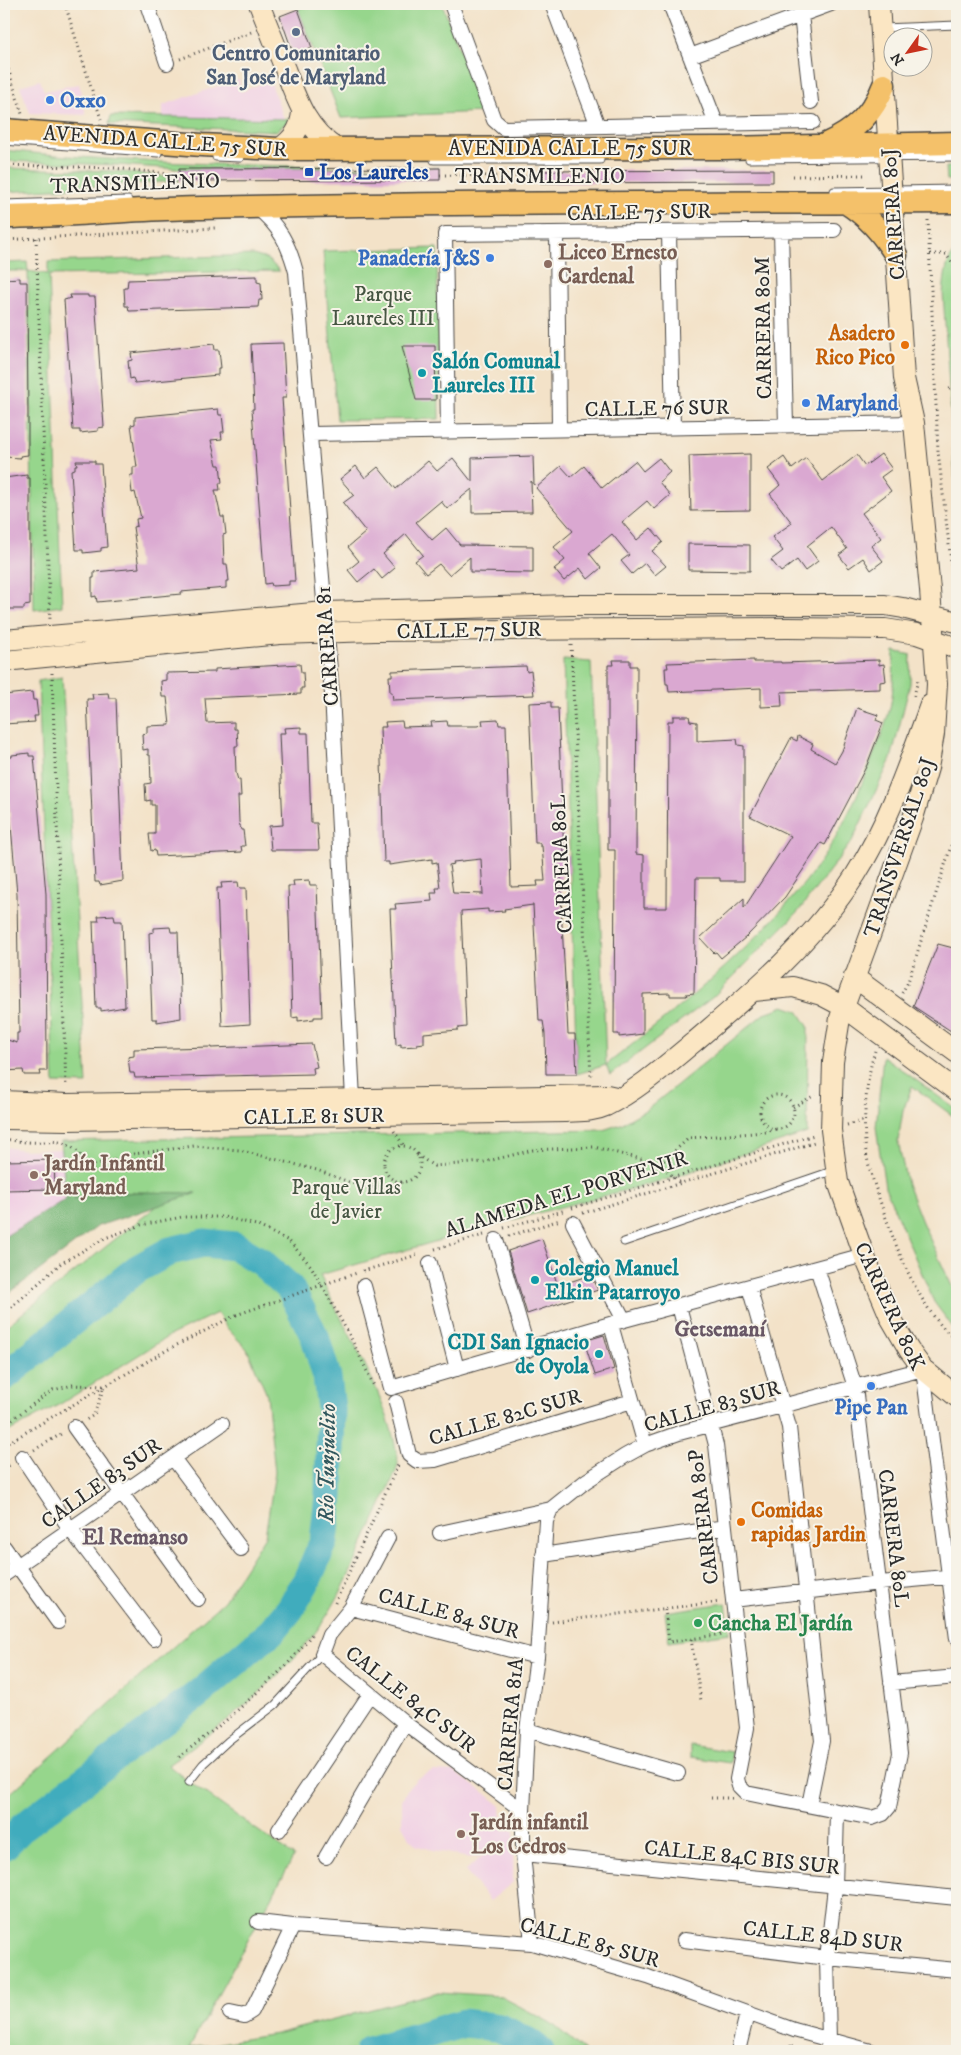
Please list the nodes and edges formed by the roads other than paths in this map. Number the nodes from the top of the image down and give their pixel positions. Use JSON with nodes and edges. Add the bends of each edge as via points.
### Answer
{"nodes":[{"id":1,"x":147,"y":4,"type":"edge"},
{"id":2,"x":451,"y":4,"type":"edge"},
{"id":3,"x":552,"y":4,"type":"edge"},
{"id":4,"x":670,"y":4,"type":"edge"},
{"id":5,"x":831,"y":4,"type":"edge"},
{"id":6,"x":879,"y":4,"type":"edge"},
{"id":7,"x":883,"y":4,"type":"edge"},
{"id":8,"x":265,"y":10,"type":"edge"},
{"id":9,"x":801,"y":15,"type":"junction"},
{"id":10,"x":957,"y":25,"type":"edge"},
{"id":11,"x":886,"y":28,"type":"junction"},
{"id":12,"x":690,"y":56,"type":"junction"},
{"id":13,"x":168,"y":63,"type":"road end"},
{"id":14,"x":888,"y":78,"type":"edge"},
{"id":15,"x":889,"y":78,"type":"edge"},
{"id":16,"x":811,"y":102,"type":"dead end"},
{"id":17,"x":302,"y":113,"type":"junction"},
{"id":18,"x":813,"y":122,"type":"dead end"},
{"id":19,"x":716,"y":123,"type":"junction"},
{"id":20,"x":598,"y":126,"type":"junction"},
{"id":21,"x":4,"y":130,"type":"edge"},
{"id":22,"x":4,"y":141,"type":"edge"},
{"id":23,"x":957,"y":143,"type":"edge"},
{"id":24,"x":823,"y":146,"type":"junction"},
{"id":25,"x":279,"y":149,"type":"junction"},
{"id":26,"x":337,"y":149,"type":"junction"},
{"id":27,"x":895,"y":151,"type":"junction"},
{"id":28,"x":164,"y":153,"type":"dead end"},
{"id":29,"x":211,"y":156,"type":"dead end"},
{"id":30,"x":957,"y":156,"type":"edge"},
{"id":31,"x":250,"y":158,"type":"dead end"},
{"id":32,"x":613,"y":159,"type":"dead end"},
{"id":33,"x":740,"y":159,"type":"dead end"},
{"id":34,"x":426,"y":160,"type":"dead end"},
{"id":35,"x":957,"y":189,"type":"edge"},
{"id":36,"x":898,"y":196,"type":"junction"},
{"id":37,"x":836,"y":197,"type":"junction"},
{"id":38,"x":138,"y":199,"type":"dead end"},
{"id":39,"x":957,"y":202,"type":"edge"},
{"id":40,"x":4,"y":204,"type":"edge"},
{"id":41,"x":257,"y":208,"type":"junction"},
{"id":42,"x":4,"y":217,"type":"edge"},
{"id":43,"x":834,"y":230,"type":"dead end"},
{"id":44,"x":781,"y":231,"type":"junction"},
{"id":45,"x":668,"y":232,"type":"junction"},
{"id":46,"x":557,"y":233,"type":"junction"},
{"id":47,"x":896,"y":255,"type":"junction"},
{"id":48,"x":914,"y":423,"type":"junction"},
{"id":49,"x":786,"y":425,"type":"junction"},
{"id":50,"x":673,"y":427,"type":"junction"},
{"id":51,"x":559,"y":429,"type":"junction"},
{"id":52,"x":448,"y":432,"type":"junction"},
{"id":53,"x":311,"y":434,"type":"junction"},
{"id":54,"x":325,"y":612,"type":"junction"},
{"id":55,"x":932,"y":616,"type":"junction"},
{"id":56,"x":957,"y":622,"type":"edge"},
{"id":57,"x":326,"y":632,"type":"junction"},
{"id":58,"x":4,"y":640,"type":"edge"},
{"id":59,"x":934,"y":641,"type":"junction"},
{"id":60,"x":957,"y":648,"type":"edge"},
{"id":61,"x":4,"y":661,"type":"edge"},
{"id":62,"x":937,"y":684,"type":"junction"},
{"id":63,"x":854,"y":976,"type":"junction"},
{"id":64,"x":754,"y":991,"type":"junction"},
{"id":65,"x":844,"y":1007,"type":"junction"},
{"id":66,"x":957,"y":1053,"type":"edge"},
{"id":67,"x":957,"y":1091,"type":"edge"},
{"id":68,"x":621,"y":1097,"type":"junction"},
{"id":69,"x":353,"y":1098,"type":"junction"},
{"id":70,"x":4,"y":1101,"type":"edge"},
{"id":71,"x":4,"y":1119,"type":"edge"},
{"id":72,"x":835,"y":1170,"type":"junction"},
{"id":73,"x":571,"y":1219,"type":"road end"},
{"id":74,"x":496,"y":1234,"type":"road end"},
{"id":75,"x":624,"y":1242,"type":"dead end"},
{"id":76,"x":864,"y":1255,"type":"junction"},
{"id":77,"x":430,"y":1262,"type":"dead end"},
{"id":78,"x":817,"y":1268,"type":"junction"},
{"id":79,"x":364,"y":1286,"type":"dead end"},
{"id":80,"x":749,"y":1287,"type":"junction"},
{"id":81,"x":679,"y":1306,"type":"junction"},
{"id":82,"x":618,"y":1322,"type":"junction"},
{"id":83,"x":528,"y":1350,"type":"junction"},
{"id":84,"x":457,"y":1369,"type":"junction"},
{"id":85,"x":923,"y":1369,"type":"junction"},
{"id":86,"x":855,"y":1387,"type":"junction"},
{"id":87,"x":957,"y":1397,"type":"edge"},
{"id":88,"x":396,"y":1402,"type":"dead end"},
{"id":89,"x":632,"y":1402,"type":"junction"},
{"id":90,"x":783,"y":1406,"type":"junction"},
{"id":91,"x":222,"y":1424,"type":"dead end"},
{"id":92,"x":711,"y":1424,"type":"junction"},
{"id":93,"x":74,"y":1427,"type":"dead end"},
{"id":94,"x":645,"y":1445,"type":"junction"},
{"id":95,"x":22,"y":1457,"type":"dead end"},
{"id":96,"x":173,"y":1458,"type":"junction"},
{"id":97,"x":121,"y":1493,"type":"junction"},
{"id":98,"x":550,"y":1509,"type":"junction"},
{"id":99,"x":725,"y":1527,"type":"junction"},
{"id":100,"x":70,"y":1529,"type":"junction"},
{"id":101,"x":440,"y":1533,"type":"dead end"},
{"id":102,"x":388,"y":1538,"type":"dead end"},
{"id":103,"x":4,"y":1547,"type":"edge"},
{"id":104,"x":241,"y":1549,"type":"dead end"},
{"id":105,"x":543,"y":1555,"type":"junction"},
{"id":106,"x":17,"y":1566,"type":"junction"},
{"id":107,"x":4,"y":1575,"type":"edge"},
{"id":108,"x":953,"y":1577,"type":"edge"},
{"id":109,"x":880,"y":1583,"type":"junction"},
{"id":110,"x":807,"y":1592,"type":"junction"},
{"id":111,"x":198,"y":1599,"type":"dead end"},
{"id":112,"x":734,"y":1600,"type":"junction"},
{"id":113,"x":352,"y":1608,"type":"junction"},
{"id":114,"x":58,"y":1622,"type":"dead end"},
{"id":115,"x":154,"y":1639,"type":"dead end"},
{"id":116,"x":957,"y":1639,"type":"edge"},
{"id":117,"x":322,"y":1654,"type":"junction"},
{"id":118,"x":537,"y":1657,"type":"junction"},
{"id":119,"x":957,"y":1677,"type":"edge"},
{"id":120,"x":891,"y":1683,"type":"junction"},
{"id":121,"x":370,"y":1694,"type":"junction"},
{"id":122,"x":405,"y":1723,"type":"junction"},
{"id":123,"x":527,"y":1730,"type":"junction"},
{"id":124,"x":678,"y":1773,"type":"dead end"},
{"id":125,"x":189,"y":1782,"type":"dead end"},
{"id":126,"x":809,"y":1805,"type":"junction"},
{"id":127,"x":522,"y":1810,"type":"junction"},
{"id":128,"x":837,"y":1812,"type":"junction"},
{"id":129,"x":279,"y":1830,"type":"dead end"},
{"id":130,"x":524,"y":1854,"type":"junction"},
{"id":131,"x":326,"y":1857,"type":"dead end"},
{"id":132,"x":835,"y":1887,"type":"junction"},
{"id":133,"x":957,"y":1898,"type":"edge"},
{"id":134,"x":258,"y":1922,"type":"dead end"},
{"id":135,"x":293,"y":1926,"type":"junction"},
{"id":136,"x":684,"y":1940,"type":"dead end"},
{"id":137,"x":532,"y":1942,"type":"junction"},
{"id":138,"x":827,"y":1958,"type":"junction"},
{"id":139,"x":957,"y":1970,"type":"edge"},
{"id":140,"x":230,"y":2013,"type":"dead end"},
{"id":141,"x":747,"y":2014,"type":"junction"},
{"id":142,"x":828,"y":2046,"type":"edge"},
{"id":143,"x":738,"y":2051,"type":"edge"},
{"id":144,"x":871,"y":2051,"type":"edge"}],
"edges":[{"from":1,"to":13,"type":"street"},
{"from":2,"to":20,"type":"street","via":[[492,116],[500,126]]},
{"from":3,"to":20,"type":"street"},
{"from":4,"to":12,"type":"street"},
{"from":5,"to":9,"type":"street"},
{"from":6,"to":11,"type":"street","name":"CARRERA 80J"},
{"from":7,"to":11,"type":"street","name":"CARRERA 80J"},
{"from":8,"to":17,"type":"street"},
{"from":9,"to":12,"type":"street"},
{"from":9,"to":16,"type":"street"},
{"from":10,"to":11,"type":"lane"},
{"from":12,"to":19,"type":"street"},
{"from":14,"to":24,"type":"main road","via":[[876,104],[857,127]]},
{"from":15,"to":27,"type":"street","name":"CARRERA 80J"},
{"from":17,"to":25,"type":"street","via":[[294,136]]},
{"from":17,"to":26,"type":"street","via":[[316,132]]},
{"from":18,"to":19,"type":"street"},
{"from":19,"to":20,"type":"street"},
{"from":21,"to":25,"type":"main road","name":"AVENIDA CALLE 75 SUR"},
{"from":22,"to":28,"type":"lane","name":"TRANSMILENIO"},
{"from":23,"to":27,"type":"main road","name":"AVENIDA CALLE 75 SUR"},
{"from":24,"to":26,"type":"main road","name":"AVENIDA CALLE 75 SUR"},
{"from":24,"to":27,"type":"main road","name":"AVENIDA CALLE 75 SUR"},
{"from":25,"to":26,"type":"main road","name":"AVENIDA CALLE 75 SUR"},
{"from":27,"to":30,"type":"lane"},
{"from":27,"to":33,"type":"lane"},
{"from":27,"to":36,"type":"street","name":"CARRERA 80J"},
{"from":29,"to":31,"type":"lane","name":"TRANSMILENIO"},
{"from":32,"to":34,"type":"lane","name":"TRANSMILENIO"},
{"from":35,"to":36,"type":"lane"},
{"from":36,"to":37,"type":"main road"},
{"from":36,"to":39,"type":"main road"},
{"from":36,"to":47,"type":"street","name":"CARRERA 80J"},
{"from":36,"to":48,"type":"street","name":"CARRERA 80J","via":[[917,376]]},
{"from":37,"to":41,"type":"main road"},
{"from":37,"to":47,"type":"main road","via":[[868,217]]},
{"from":38,"to":40,"type":"lane","name":"TRANSMILENIO"},
{"from":41,"to":42,"type":"main road"},
{"from":41,"to":53,"type":"street","name":"CARRERA 81","via":[[270,218],[286,240],[296,272]]},
{"from":43,"to":44,"type":"street","name":"CALLE 75 SUR"},
{"from":44,"to":45,"type":"street","name":"CALLE 75 SUR"},
{"from":44,"to":49,"type":"street","name":"CARRERA 80M"},
{"from":45,"to":46,"type":"street","name":"CALLE 75 SUR"},
{"from":45,"to":50,"type":"street"},
{"from":46,"to":51,"type":"street"},
{"from":46,"to":52,"type":"street","name":"CALLE 75 SUR","via":[[445,234]]},
{"from":47,"to":48,"type":"street","name":"CARRERA 80J","via":[[904,378]]},
{"from":48,"to":49,"type":"street","name":"CALLE 76 SUR"},
{"from":48,"to":55,"type":"street","name":"CARRERA 80J"},
{"from":49,"to":50,"type":"street","name":"CALLE 76 SUR"},
{"from":50,"to":51,"type":"street","name":"CALLE 76 SUR"},
{"from":51,"to":52,"type":"street","name":"CALLE 76 SUR"},
{"from":52,"to":53,"type":"street","name":"CALLE 76 SUR"},
{"from":53,"to":54,"type":"street","name":"CARRERA 81"},
{"from":54,"to":55,"type":"street","name":"CALLE 77 SUR","via":[[570,605],[885,605]]},
{"from":54,"to":57,"type":"street","name":"CARRERA 81"},
{"from":54,"to":58,"type":"street","name":"CALLE 77 SUR"},
{"from":55,"to":56,"type":"street","name":"CALLE 77 SUR"},
{"from":55,"to":59,"type":"street","name":"CARRERA 80J"},
{"from":57,"to":59,"type":"street","name":"CALLE 77 SUR","via":[[885,629],[917,634]]},
{"from":57,"to":61,"type":"street","name":"CALLE 77 SUR"},
{"from":57,"to":69,"type":"street","name":"CARRERA 81"},
{"from":59,"to":60,"type":"street","name":"CALLE 77 SUR"},
{"from":59,"to":62,"type":"street","name":"CARRERA 80J"},
{"from":62,"to":63,"type":"street","name":"TRANSVERSAL 80J","via":[[928,768],[904,846]]},
{"from":62,"to":64,"type":"street","name":"CALLE 81 SUR","via":[[906,771],[877,838],[856,875],[800,946]]},
{"from":63,"to":65,"type":"street","name":"TRANSVERSAL 80J"},
{"from":63,"to":66,"type":"street"},
{"from":64,"to":65,"type":"street","via":[[793,987],[821,995]]},
{"from":64,"to":68,"type":"street","name":"CALLE 81 SUR","via":[[658,1072]]},
{"from":65,"to":67,"type":"street"},
{"from":65,"to":72,"type":"street","name":"CARRERA 80K","via":[[837,1034],[824,1136]]},
{"from":68,"to":69,"type":"street","name":"CALLE 81 SUR"},
{"from":68,"to":71,"type":"street","name":"CALLE 81 SUR","via":[[604,1107],[588,1111]]},
{"from":69,"to":70,"type":"street","name":"CALLE 81 SUR","via":[[67,1104]]},
{"from":72,"to":75,"type":"lane"},
{"from":72,"to":76,"type":"street","name":"CARRERA 80K"},
{"from":73,"to":82,"type":"street"},
{"from":74,"to":83,"type":"street"},
{"from":76,"to":78,"type":"street"},
{"from":76,"to":85,"type":"street","name":"CARRERA 80K","via":[[891,1319]]},
{"from":77,"to":84,"type":"street"},
{"from":78,"to":80,"type":"street"},
{"from":78,"to":86,"type":"street","name":"CARRERA 80L"},
{"from":79,"to":84,"type":"street","via":[[391,1388]]},
{"from":80,"to":81,"type":"street"},
{"from":80,"to":90,"type":"street"},
{"from":81,"to":82,"type":"street"},
{"from":81,"to":92,"type":"street","name":"CARRERA 80P"},
{"from":82,"to":83,"type":"street"},
{"from":82,"to":89,"type":"street"},
{"from":83,"to":84,"type":"street"},
{"from":85,"to":86,"type":"street","name":"CALLE 83 SUR"},
{"from":85,"to":87,"type":"street"},
{"from":85,"to":108,"type":"street","name":"CARRERA 80K"},
{"from":86,"to":90,"type":"street","name":"CALLE 83 SUR"},
{"from":86,"to":109,"type":"street","name":"CARRERA 80L"},
{"from":88,"to":89,"type":"street","name":"CALLE 82C SUR","via":[[409,1454],[417,1460],[435,1460]]},
{"from":89,"to":94,"type":"street"},
{"from":90,"to":92,"type":"street","name":"CALLE 83 SUR"},
{"from":90,"to":110,"type":"street","via":[[789,1427]]},
{"from":91,"to":96,"type":"street","name":"CALLE 83 SUR"},
{"from":92,"to":94,"type":"street","name":"CALLE 83 SUR"},
{"from":92,"to":99,"type":"street","name":"CARRERA 80P"},
{"from":93,"to":97,"type":"street"},
{"from":94,"to":98,"type":"street","name":"CALLE 83 SUR","via":[[586,1481]]},
{"from":95,"to":100,"type":"street"},
{"from":96,"to":97,"type":"street","name":"CALLE 83 SUR"},
{"from":96,"to":104,"type":"street"},
{"from":97,"to":100,"type":"street","name":"CALLE 83 SUR"},
{"from":97,"to":111,"type":"street"},
{"from":98,"to":101,"type":"street","name":"CALLE 83 SUR"},
{"from":98,"to":105,"type":"street","name":"CARRERA 81A"},
{"from":99,"to":105,"type":"street"},
{"from":99,"to":112,"type":"street","name":"CARRERA 80P"},
{"from":100,"to":106,"type":"street","name":"CALLE 83 SUR"},
{"from":100,"to":115,"type":"street"},
{"from":102,"to":113,"type":"street"},
{"from":103,"to":106,"type":"street"},
{"from":105,"to":118,"type":"street","name":"CARRERA 81A"},
{"from":106,"to":107,"type":"street","name":"CALLE 83 SUR"},
{"from":106,"to":114,"type":"street"},
{"from":108,"to":109,"type":"street"},
{"from":108,"to":116,"type":"street","name":"CARRERA 80K"},
{"from":109,"to":110,"type":"street"},
{"from":109,"to":120,"type":"street","name":"CARRERA 80L"},
{"from":110,"to":112,"type":"street"},
{"from":110,"to":126,"type":"street","via":[[822,1741]]},
{"from":112,"to":126,"type":"street","name":"CARRERA 80P","via":[[748,1728],[737,1779],[739,1786],[746,1793]]},
{"from":113,"to":117,"type":"street","via":[[332,1630]]},
{"from":113,"to":118,"type":"street","name":"CALLE 84 SUR"},
{"from":117,"to":121,"type":"street","name":"CALLE 84C SUR"},
{"from":117,"to":125,"type":"lane","via":[[275,1705],[228,1741]]},
{"from":118,"to":123,"type":"street","name":"CARRERA 81A"},
{"from":119,"to":120,"type":"street"},
{"from":120,"to":128,"type":"street","name":"CARRERA 80L","via":[[900,1753],[889,1807],[872,1818]]},
{"from":121,"to":122,"type":"street","name":"CALLE 84C SUR"},
{"from":121,"to":129,"type":"street"},
{"from":122,"to":127,"type":"street","name":"CALLE 84C SUR"},
{"from":122,"to":131,"type":"street"},
{"from":123,"to":124,"type":"street"},
{"from":123,"to":127,"type":"street","name":"CARRERA 81A"},
{"from":126,"to":128,"type":"street"},
{"from":127,"to":130,"type":"street","name":"CARRERA 81A"},
{"from":128,"to":132,"type":"street"},
{"from":130,"to":132,"type":"street","name":"CALLE 84C BIS SUR"},
{"from":130,"to":137,"type":"street","name":"CARRERA 81A"},
{"from":132,"to":133,"type":"street","name":"CALLE 84C BIS SUR"},
{"from":132,"to":138,"type":"street"},
{"from":134,"to":135,"type":"street","name":"CALLE 85 SUR"},
{"from":135,"to":137,"type":"street","name":"CALLE 85 SUR"},
{"from":135,"to":140,"type":"street","via":[[252,2011],[244,2016]]},
{"from":136,"to":138,"type":"street","name":"CALLE 84D SUR"},
{"from":137,"to":141,"type":"street","name":"CALLE 85 SUR","via":[[648,1977]]},
{"from":138,"to":139,"type":"street","name":"CALLE 84D SUR"},
{"from":138,"to":142,"type":"street"},
{"from":141,"to":142,"type":"street","name":"CALLE 85 SUR"},
{"from":141,"to":143,"type":"street"},
{"from":142,"to":144,"type":"street","name":"CALLE 85 SUR"}]}
